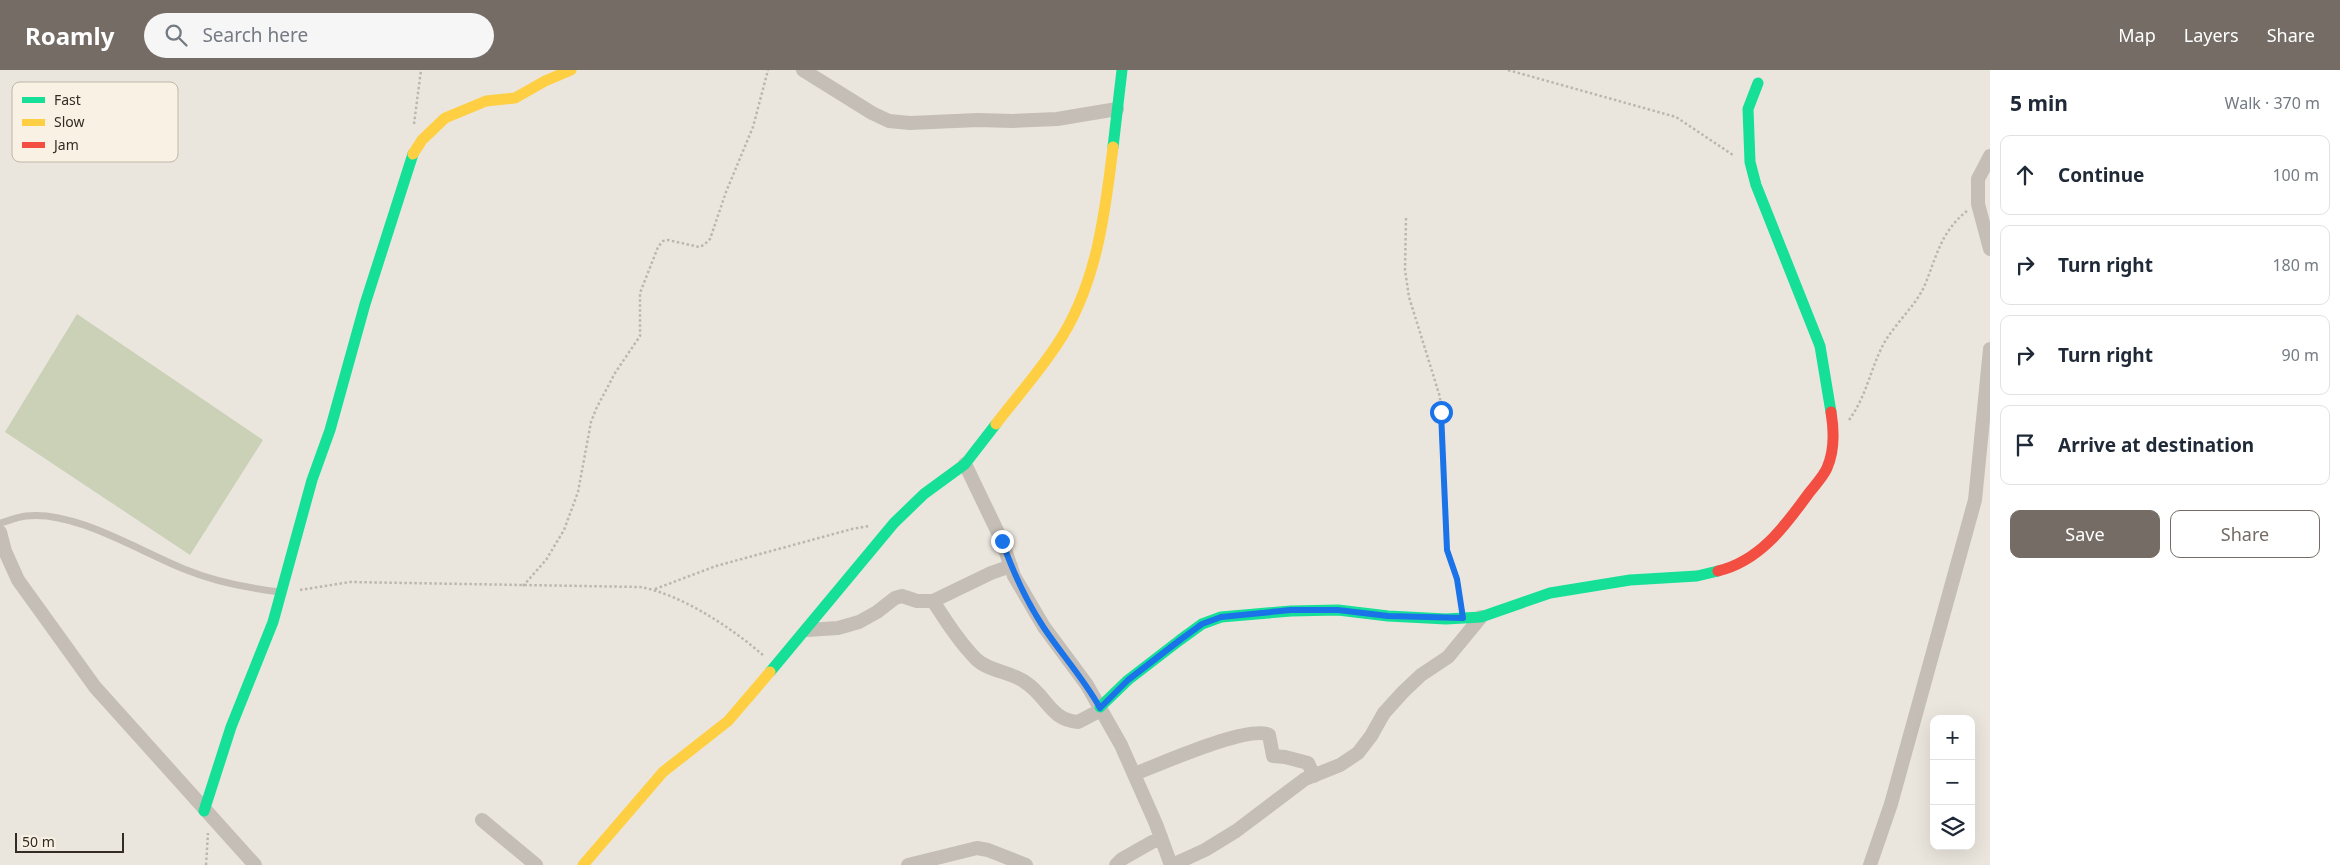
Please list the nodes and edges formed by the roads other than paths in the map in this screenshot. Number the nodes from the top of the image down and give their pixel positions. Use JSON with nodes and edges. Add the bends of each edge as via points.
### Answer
{"nodes":[{"id":1,"x":571,"y":70,"type":"edge"},
{"id":2,"x":803,"y":70,"type":"edge"},
{"id":3,"x":1122,"y":70,"type":"edge"},
{"id":4,"x":1758,"y":83,"type":"dead end"},
{"id":5,"x":1117,"y":109,"type":"junction"},
{"id":6,"x":1990,"y":156,"type":"edge"},
{"id":7,"x":1990,"y":249,"type":"edge"},
{"id":8,"x":1990,"y":349,"type":"edge"},
{"id":9,"x":965,"y":464,"type":"junction"},
{"id":10,"x":0,"y":523,"type":"edge"},
{"id":11,"x":0,"y":532,"type":"edge"},
{"id":12,"x":1011,"y":566,"type":"junction"},
{"id":13,"x":281,"y":592,"type":"junction"},
{"id":14,"x":933,"y":602,"type":"junction"},
{"id":15,"x":1480,"y":617,"type":"junction"},
{"id":16,"x":807,"y":630,"type":"junction"},
{"id":17,"x":1101,"y":709,"type":"junction"},
{"id":18,"x":1134,"y":774,"type":"junction"},
{"id":19,"x":1314,"y":776,"type":"junction"},
{"id":20,"x":207,"y":814,"type":"junction"},
{"id":21,"x":482,"y":820,"type":"dead end"},
{"id":22,"x":1161,"y":837,"type":"junction"},
{"id":23,"x":254,"y":865,"type":"edge"},
{"id":24,"x":536,"y":865,"type":"edge"},
{"id":25,"x":583,"y":865,"type":"edge"},
{"id":26,"x":908,"y":865,"type":"edge"},
{"id":27,"x":1026,"y":865,"type":"edge"},
{"id":28,"x":1116,"y":865,"type":"edge"},
{"id":29,"x":1171,"y":865,"type":"edge"},
{"id":30,"x":1870,"y":865,"type":"edge"}],
"edges":[{"from":1,"to":13,"type":"street","via":[[515,98],[486,101],[445,118],[422,140],[411,158],[364,304]]},
{"from":2,"to":5,"type":"street","via":[[889,121],[1013,122]]},
{"from":3,"to":5,"type":"street"},
{"from":4,"to":15,"type":"street","via":[[1748,109],[1751,165],[1820,346],[1835,435],[1827,468],[1770,542],[1747,559],[1722,570],[1697,576],[1630,580],[1550,593]]},
{"from":5,"to":9,"type":"street","via":[[1105,216],[1084,292],[1057,345]]},
{"from":6,"to":7,"type":"street","via":[[1978,179],[1978,204]]},
{"from":8,"to":30,"type":"street","via":[[1975,500],[1894,796]]},
{"from":9,"to":12,"type":"street"},
{"from":9,"to":16,"type":"street","via":[[924,494],[894,523]]},
{"from":10,"to":13,"type":"lane","via":[[25,516],[68,521],[98,530],[185,570],[241,588]]},
{"from":11,"to":20,"type":"street","via":[[18,580],[95,686]]},
{"from":12,"to":14,"type":"street"},
{"from":12,"to":17,"type":"street","via":[[1044,628]]},
{"from":13,"to":20,"type":"street","via":[[254,674],[231,727]]},
{"from":14,"to":16,"type":"street","via":[[902,596],[859,622],[838,628]]},
{"from":14,"to":17,"type":"street","via":[[978,661],[1026,682],[1060,718],[1078,722]]},
{"from":15,"to":17,"type":"street","via":[[1388,616],[1338,610],[1291,610],[1221,617],[1202,624],[1180,640],[1128,680]]},
{"from":15,"to":19,"type":"street","via":[[1448,656],[1421,675],[1384,713],[1358,753]]},
{"from":16,"to":25,"type":"street","via":[[728,721],[663,772]]},
{"from":17,"to":18,"type":"street"},
{"from":18,"to":19,"type":"street","via":[[1232,737],[1262,732],[1269,734],[1273,756],[1308,763]]},
{"from":18,"to":22,"type":"street"},
{"from":19,"to":29,"type":"street","via":[[1290,789],[1236,831]]},
{"from":20,"to":23,"type":"street"},
{"from":21,"to":24,"type":"street"},
{"from":22,"to":28,"type":"street"},
{"from":22,"to":29,"type":"street"},
{"from":26,"to":27,"type":"street","via":[[976,848]]}]}
